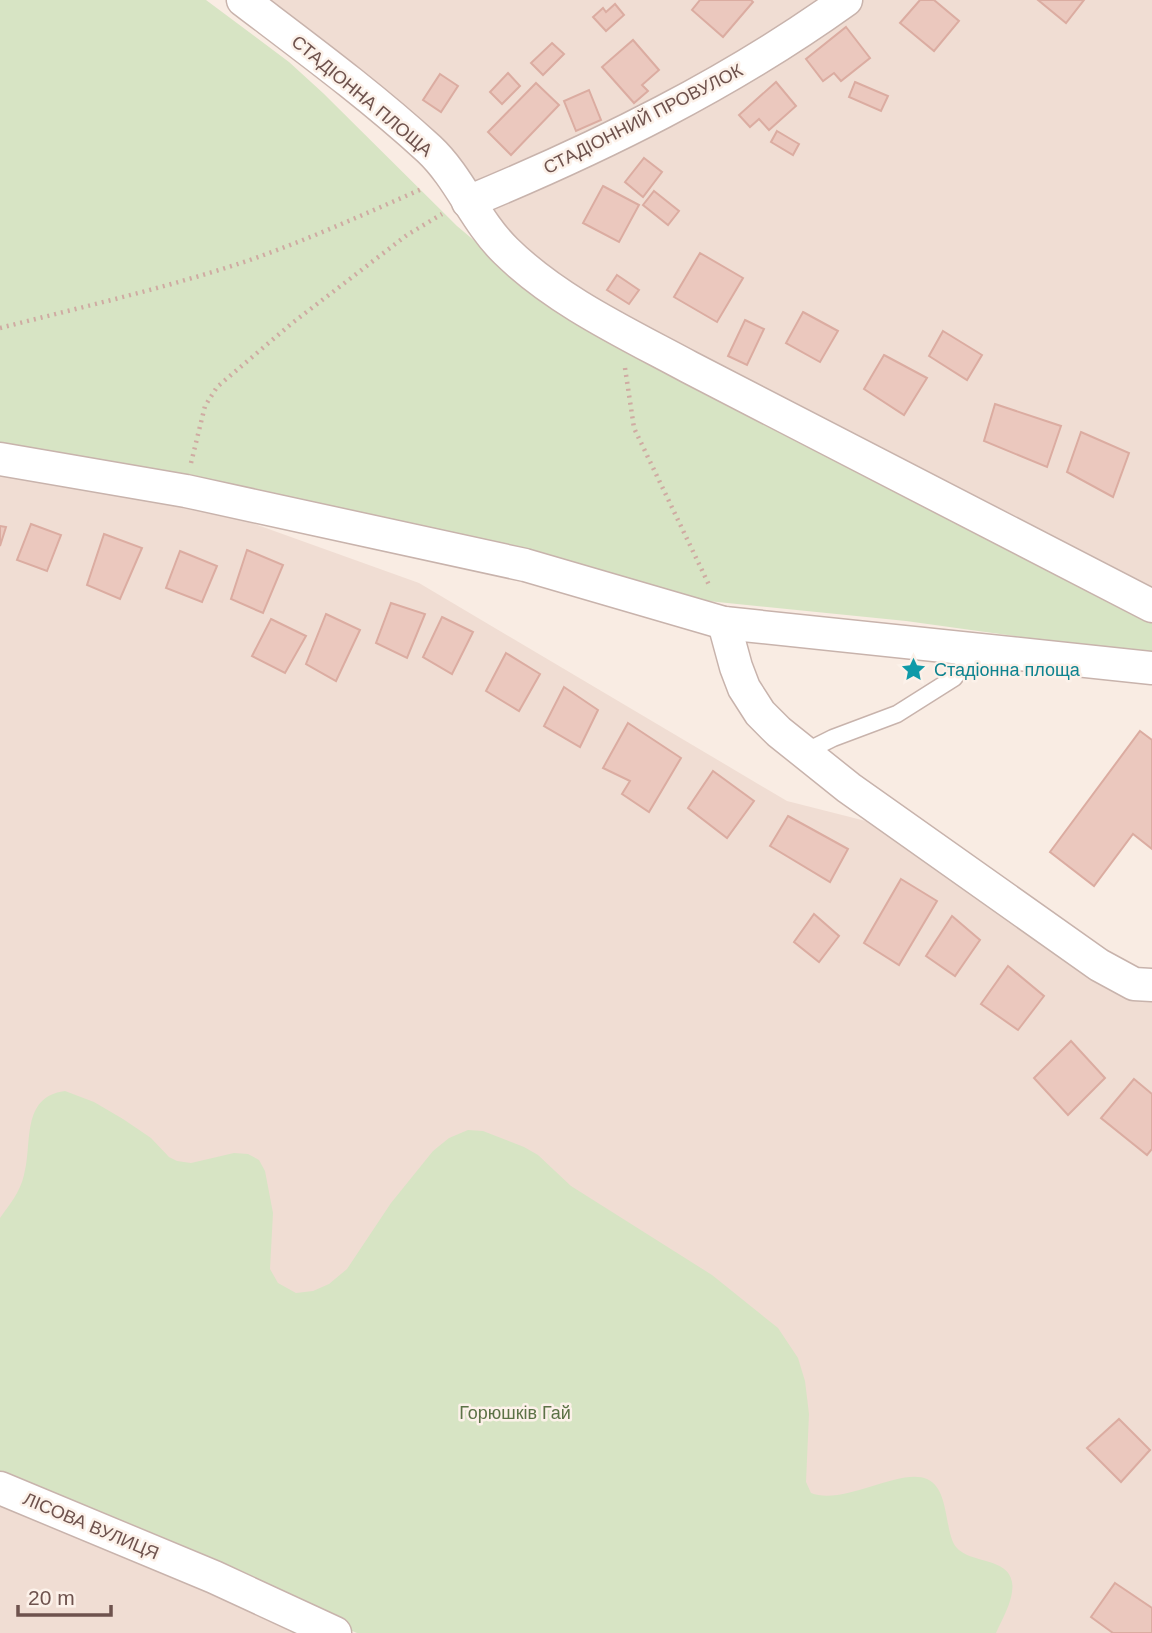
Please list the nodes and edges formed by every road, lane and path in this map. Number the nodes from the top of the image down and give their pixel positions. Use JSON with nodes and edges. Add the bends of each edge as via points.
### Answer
{"nodes":[{"id":1,"x":243,"y":0,"type":"edge"},
{"id":2,"x":846,"y":0,"type":"edge"},
{"id":3,"x":450,"y":176,"type":"junction"},
{"id":4,"x":468,"y":202,"type":"junction"},
{"id":5,"x":0,"y":328,"type":"edge"},
{"id":6,"x":618,"y":329,"type":"junction"},
{"id":7,"x":0,"y":459,"type":"edge"},
{"id":8,"x":186,"y":491,"type":"junction"},
{"id":9,"x":1152,"y":606,"type":"edge"},
{"id":10,"x":724,"y":623,"type":"junction"},
{"id":11,"x":975,"y":650,"type":"junction"},
{"id":12,"x":1152,"y":668,"type":"edge"},
{"id":13,"x":803,"y":753,"type":"junction"},
{"id":14,"x":1152,"y":985,"type":"edge"},
{"id":15,"x":0,"y":1488,"type":"edge"},
{"id":16,"x":335,"y":1633,"type":"edge"}],
"edges":[{"from":1,"to":3,"type":"street","name":"СТАДІОННА ПЛОЩА","via":[[348,79],[431,152]]},
{"from":2,"to":4,"type":"street","name":"СТАДІОННИЙ ПРОВУЛОК","via":[[683,102],[567,160]]},
{"from":3,"to":4,"type":"street","name":"СТАДІОННА ПЛОЩА"},
{"from":3,"to":5,"type":"path","via":[[245,261]]},
{"from":4,"to":6,"type":"street","name":"СТАДІОННА ПЛОЩА","via":[[506,251]]},
{"from":4,"to":8,"type":"path","via":[[407,235],[217,387],[200,420]]},
{"from":6,"to":9,"type":"street","name":"СТАДІОННА ПЛОЩА"},
{"from":6,"to":10,"type":"path","via":[[634,428]]},
{"from":7,"to":8,"type":"street"},
{"from":8,"to":10,"type":"street","via":[[525,565]]},
{"from":10,"to":11,"type":"street"},
{"from":10,"to":13,"type":"street","via":[[744,688],[760,713]]},
{"from":11,"to":12,"type":"street"},
{"from":11,"to":13,"type":"lane","via":[[954,677],[897,714]]},
{"from":13,"to":14,"type":"street","via":[[1099,965],[1134,984]]},
{"from":15,"to":16,"type":"street","name":"ЛІСОВА ВУЛИЦЯ"}]}
